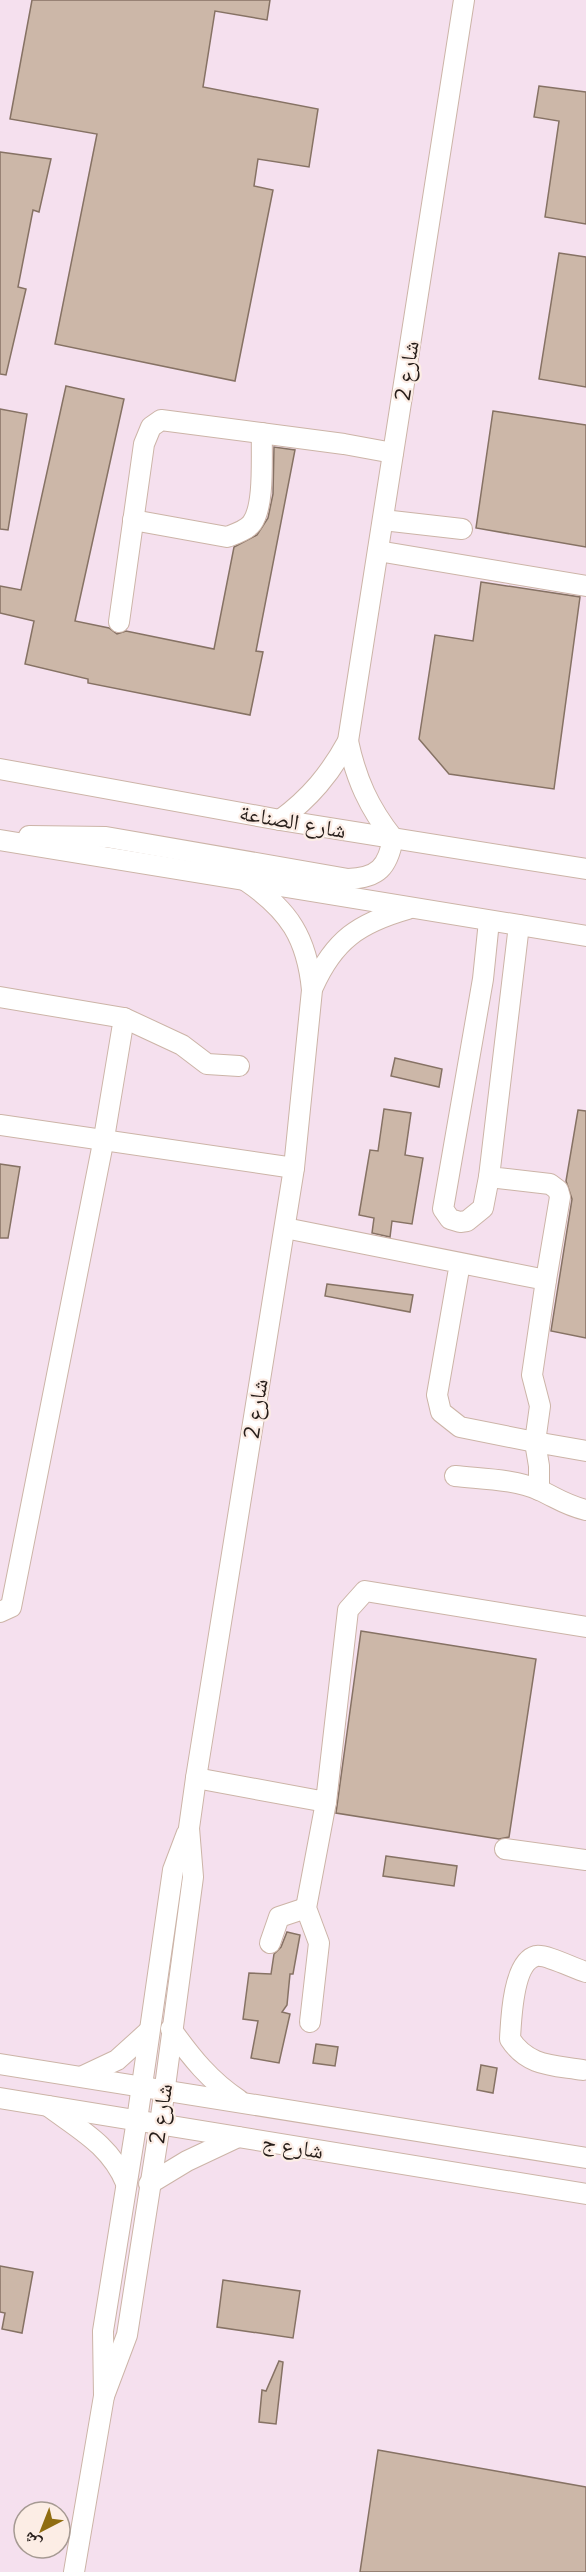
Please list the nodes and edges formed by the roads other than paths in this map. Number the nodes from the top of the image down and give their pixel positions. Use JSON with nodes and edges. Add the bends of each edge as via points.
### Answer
{"nodes":[{"id":1,"x":464,"y":0,"type":"edge"},
{"id":2,"x":262,"y":433,"type":"junction"},
{"id":3,"x":393,"y":453,"type":"junction"},
{"id":4,"x":133,"y":520,"type":"junction"},
{"id":5,"x":383,"y":520,"type":"junction"},
{"id":6,"x":462,"y":529,"type":"dead end"},
{"id":7,"x":378,"y":551,"type":"junction"},
{"id":8,"x":586,"y":586,"type":"edge"},
{"id":9,"x":119,"y":622,"type":"dead end"},
{"id":10,"x":348,"y":741,"type":"junction"},
{"id":11,"x":0,"y":769,"type":"edge"},
{"id":12,"x":280,"y":820,"type":"junction"},
{"id":13,"x":393,"y":838,"type":"junction"},
{"id":14,"x":0,"y":839,"type":"edge"},
{"id":15,"x":586,"y":869,"type":"edge"},
{"id":16,"x":246,"y":882,"type":"junction"},
{"id":17,"x":412,"y":908,"type":"junction"},
{"id":18,"x":489,"y":921,"type":"junction"},
{"id":19,"x":519,"y":925,"type":"junction"},
{"id":20,"x":586,"y":936,"type":"edge"},
{"id":21,"x":312,"y":990,"type":"junction"},
{"id":22,"x":0,"y":997,"type":"edge"},
{"id":23,"x":124,"y":1018,"type":"junction"},
{"id":24,"x":239,"y":1066,"type":"dead end"},
{"id":25,"x":0,"y":1125,"type":"edge"},
{"id":26,"x":104,"y":1138,"type":"junction"},
{"id":27,"x":294,"y":1168,"type":"junction"},
{"id":28,"x":489,"y":1177,"type":"junction"},
{"id":29,"x":285,"y":1228,"type":"junction"},
{"id":30,"x":460,"y":1263,"type":"junction"},
{"id":31,"x":546,"y":1280,"type":"junction"},
{"id":32,"x":534,"y":1442,"type":"junction"},
{"id":33,"x":586,"y":1452,"type":"edge"},
{"id":34,"x":455,"y":1476,"type":"dead end"},
{"id":35,"x":538,"y":1490,"type":"junction"},
{"id":36,"x":586,"y":1510,"type":"edge"},
{"id":37,"x":0,"y":1612,"type":"edge"},
{"id":38,"x":586,"y":1627,"type":"edge"},
{"id":39,"x":196,"y":1778,"type":"junction"},
{"id":40,"x":326,"y":1802,"type":"junction"},
{"id":41,"x":189,"y":1828,"type":"junction"},
{"id":42,"x":505,"y":1848,"type":"dead end"},
{"id":43,"x":586,"y":1860,"type":"edge"},
{"id":44,"x":306,"y":1908,"type":"junction"},
{"id":45,"x":270,"y":1943,"type":"dead end"},
{"id":46,"x":584,"y":1966,"type":"edge"},
{"id":47,"x":310,"y":2022,"type":"dead end"},
{"id":48,"x":171,"y":2029,"type":"junction"},
{"id":49,"x":149,"y":2031,"type":"junction"},
{"id":50,"x":0,"y":2064,"type":"edge"},
{"id":51,"x":583,"y":2070,"type":"dead end"},
{"id":52,"x":83,"y":2076,"type":"junction"},
{"id":53,"x":141,"y":2086,"type":"junction"},
{"id":54,"x":163,"y":2090,"type":"junction"},
{"id":55,"x":0,"y":2098,"type":"edge"},
{"id":56,"x":243,"y":2103,"type":"junction"},
{"id":57,"x":46,"y":2104,"type":"junction"},
{"id":58,"x":137,"y":2120,"type":"junction"},
{"id":59,"x":160,"y":2124,"type":"junction"},
{"id":60,"x":238,"y":2137,"type":"junction"},
{"id":61,"x":586,"y":2158,"type":"edge"},
{"id":62,"x":126,"y":2183,"type":"junction"},
{"id":63,"x":149,"y":2184,"type":"junction"},
{"id":64,"x":586,"y":2194,"type":"edge"},
{"id":65,"x":104,"y":2396,"type":"junction"},
{"id":66,"x":74,"y":2572,"type":"edge"}],
"edges":[{"from":1,"to":3,"type":"street","name":"شارع 2"},
{"from":2,"to":3,"type":"street"},
{"from":2,"to":4,"type":"street","via":[[161,420],[151,427],[144,444]]},
{"from":2,"to":4,"type":"street","via":[[259,506],[252,523],[240,532],[228,537]]},
{"from":3,"to":5,"type":"street","name":"شارع 2"},
{"from":4,"to":9,"type":"street"},
{"from":5,"to":6,"type":"street"},
{"from":5,"to":7,"type":"street","name":"شارع 2"},
{"from":7,"to":8,"type":"street"},
{"from":7,"to":10,"type":"street","name":"شارع 2"},
{"from":10,"to":12,"type":"street","name":"شارع 2","via":[[320,786]]},
{"from":10,"to":13,"type":"street","name":"شارع 2","via":[[363,793]]},
{"from":11,"to":12,"type":"street","name":"شارع الصناعة"},
{"from":12,"to":13,"type":"street","name":"شارع الصناعة"},
{"from":13,"to":14,"type":"street","via":[[391,853],[377,872],[365,878],[348,879],[106,837],[45,835]]},
{"from":13,"to":15,"type":"street","name":"شارع الصناعة"},
{"from":14,"to":16,"type":"street"},
{"from":16,"to":17,"type":"street"},
{"from":16,"to":21,"type":"street","name":"شارع 2","via":[[287,915],[309,963]]},
{"from":17,"to":18,"type":"street"},
{"from":17,"to":21,"type":"street","name":"شارع 2","via":[[364,924],[342,941],[324,963]]},
{"from":18,"to":19,"type":"street"},
{"from":18,"to":28,"type":"street","via":[[483,979],[443,1209],[450,1219],[467,1221],[483,1208]]},
{"from":19,"to":20,"type":"street"},
{"from":19,"to":28,"type":"street"},
{"from":21,"to":27,"type":"street","name":"شارع 2"},
{"from":22,"to":23,"type":"street"},
{"from":23,"to":24,"type":"street","via":[[182,1046],[207,1064]]},
{"from":23,"to":26,"type":"street"},
{"from":25,"to":26,"type":"street"},
{"from":26,"to":27,"type":"street"},
{"from":26,"to":37,"type":"street","via":[[11,1608]]},
{"from":27,"to":29,"type":"street","name":"شارع 2"},
{"from":28,"to":31,"type":"street","via":[[550,1184],[558,1191]]},
{"from":29,"to":30,"type":"street"},
{"from":29,"to":39,"type":"street","name":"شارع 2"},
{"from":30,"to":31,"type":"street"},
{"from":30,"to":32,"type":"street","via":[[436,1395],[441,1412],[460,1427]]},
{"from":31,"to":32,"type":"street","via":[[532,1375],[540,1406]]},
{"from":32,"to":33,"type":"street"},
{"from":32,"to":35,"type":"street"},
{"from":34,"to":35,"type":"street"},
{"from":35,"to":36,"type":"street","via":[[566,1506]]},
{"from":38,"to":40,"type":"street","via":[[365,1591],[348,1610]]},
{"from":39,"to":40,"type":"street"},
{"from":39,"to":41,"type":"street","name":"شارع 2"},
{"from":40,"to":44,"type":"street"},
{"from":41,"to":48,"type":"street","name":"شارع 2","via":[[193,1877]]},
{"from":41,"to":49,"type":"street","name":"شارع 2","via":[[173,1870]]},
{"from":42,"to":43,"type":"street"},
{"from":44,"to":45,"type":"street","via":[[279,1917]]},
{"from":44,"to":47,"type":"street","via":[[319,1943]]},
{"from":46,"to":51,"type":"street","via":[[543,1956],[529,1960],[516,1984],[510,2039],[535,2062]]},
{"from":48,"to":54,"type":"street","name":"شارع 2"},
{"from":48,"to":56,"type":"street","via":[[203,2072]]},
{"from":49,"to":52,"type":"street","via":[[117,2060]]},
{"from":49,"to":53,"type":"street","name":"شارع 2"},
{"from":50,"to":52,"type":"street","name":"شارع ج"},
{"from":52,"to":53,"type":"street","name":"شارع ج"},
{"from":53,"to":54,"type":"street","name":"شارع ج"},
{"from":53,"to":58,"type":"street","name":"شارع 2"},
{"from":54,"to":56,"type":"street","name":"شارع ج"},
{"from":54,"to":59,"type":"street","name":"شارع 2"},
{"from":55,"to":57,"type":"street","name":"شارع ج"},
{"from":56,"to":61,"type":"street","name":"شارع ج"},
{"from":57,"to":58,"type":"street","name":"شارع ج"},
{"from":57,"to":62,"type":"street","via":[[103,2147],[117,2163]]},
{"from":58,"to":59,"type":"street","name":"شارع ج"},
{"from":58,"to":62,"type":"street","name":"شارع 2"},
{"from":59,"to":60,"type":"street","name":"شارع ج"},
{"from":59,"to":63,"type":"street","name":"شارع 2"},
{"from":60,"to":63,"type":"street"},
{"from":60,"to":64,"type":"street","name":"شارع ج"},
{"from":62,"to":65,"type":"street","name":"شارع 2","via":[[103,2331]]},
{"from":63,"to":65,"type":"street","name":"شارع 2","via":[[127,2335]]},
{"from":65,"to":66,"type":"street","name":"شارع 2"}]}
